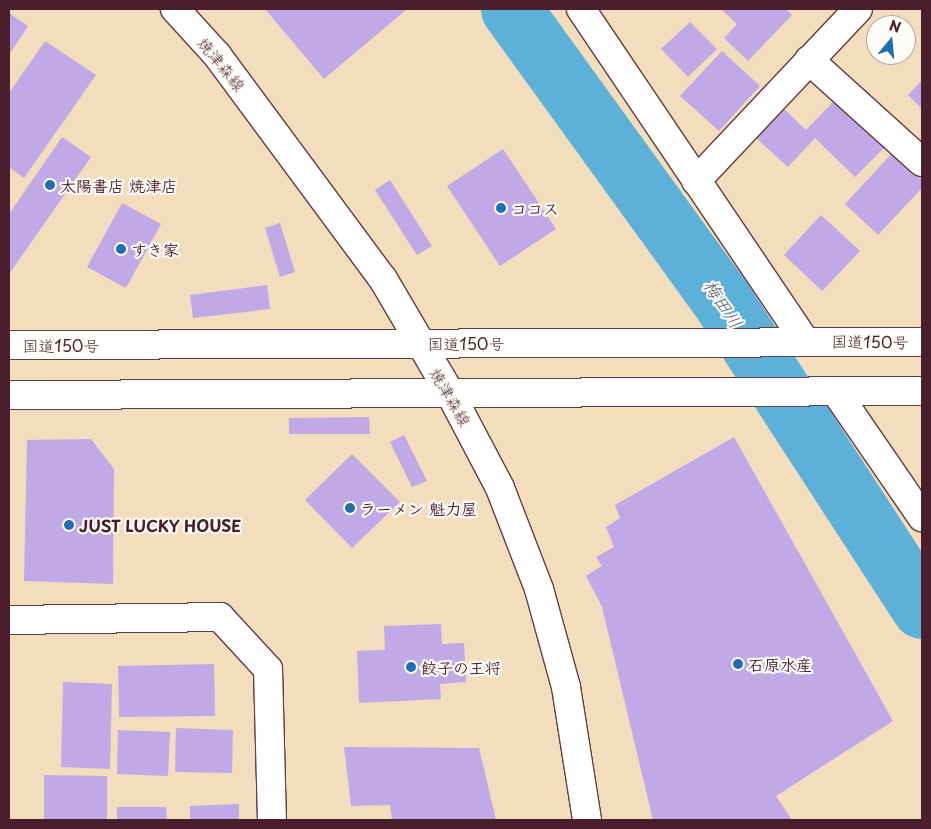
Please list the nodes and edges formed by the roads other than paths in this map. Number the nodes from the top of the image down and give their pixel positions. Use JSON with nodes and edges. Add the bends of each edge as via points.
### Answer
{"nodes":[{"id":1,"x":175,"y":9,"type":"edge"},
{"id":2,"x":580,"y":9,"type":"edge"},
{"id":3,"x":858,"y":9,"type":"edge"},
{"id":4,"x":809,"y":60,"type":"junction"},
{"id":5,"x":922,"y":162,"type":"edge"},
{"id":6,"x":696,"y":181,"type":"junction"},
{"id":7,"x":792,"y":340,"type":"junction"},
{"id":8,"x":922,"y":342,"type":"edge"},
{"id":9,"x":420,"y":343,"type":"junction"},
{"id":10,"x":9,"y":345,"type":"edge"},
{"id":11,"x":922,"y":391,"type":"edge"},
{"id":12,"x":825,"y":392,"type":"junction"},
{"id":13,"x":450,"y":393,"type":"junction"},
{"id":14,"x":9,"y":395,"type":"edge"},
{"id":15,"x":922,"y":517,"type":"edge"},
{"id":16,"x":9,"y":620,"type":"edge"},
{"id":17,"x":272,"y":820,"type":"edge"},
{"id":18,"x":587,"y":820,"type":"edge"}],
"edges":[{"from":1,"to":9,"type":"main road","name":"焼津森線","via":[[217,55],[284,141],[383,279]]},
{"from":2,"to":6,"type":"main road"},
{"from":3,"to":4,"type":"main road"},
{"from":4,"to":5,"type":"main road"},
{"from":4,"to":6,"type":"main road"},
{"from":6,"to":7,"type":"main road"},
{"from":7,"to":8,"type":"main road","name":"国道150号"},
{"from":7,"to":9,"type":"main road","name":"国道150号"},
{"from":9,"to":10,"type":"main road","name":"国道150号"},
{"from":9,"to":13,"type":"main road","name":"焼津森線"},
{"from":11,"to":12,"type":"main road"},
{"from":12,"to":13,"type":"main road"},
{"from":12,"to":15,"type":"main road"},
{"from":13,"to":14,"type":"main road"},
{"from":13,"to":18,"type":"main road","name":"焼津森線","via":[[500,488],[539,589],[566,687]]},
{"from":16,"to":17,"type":"main road","via":[[220,617],[268,669]]}]}
